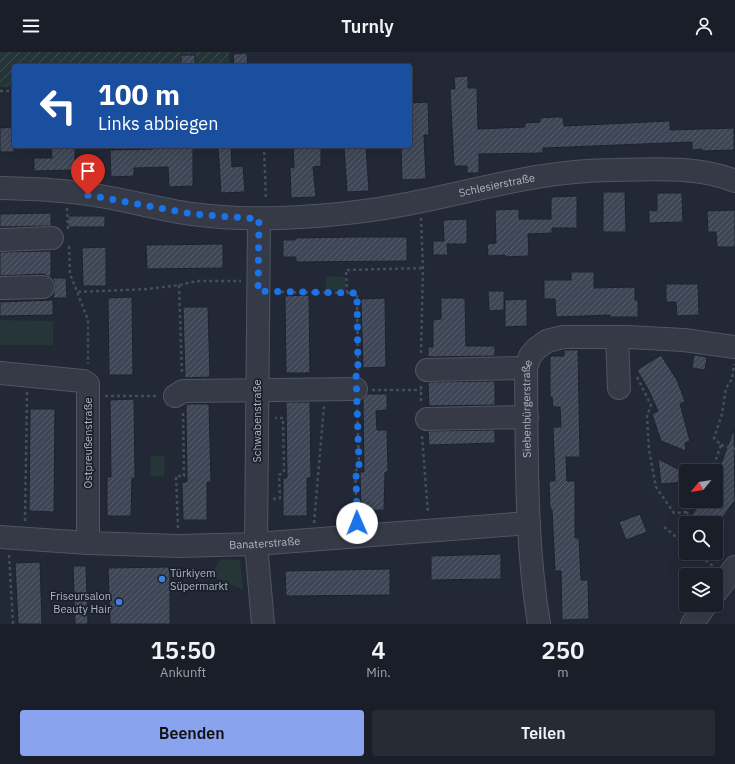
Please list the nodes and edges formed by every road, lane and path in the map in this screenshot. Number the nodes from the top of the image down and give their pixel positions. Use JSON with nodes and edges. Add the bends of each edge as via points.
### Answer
{"nodes":[{"id":1,"x":12,"y":90,"type":"edge"},
{"id":2,"x":0,"y":91,"type":"edge"},
{"id":3,"x":264,"y":148,"type":"edge"},
{"id":4,"x":735,"y":181,"type":"edge"},
{"id":5,"x":0,"y":188,"type":"edge"},
{"id":6,"x":67,"y":192,"type":"junction"},
{"id":7,"x":263,"y":219,"type":"junction"},
{"id":8,"x":63,"y":238,"type":"junction"},
{"id":9,"x":0,"y":240,"type":"edge"},
{"id":10,"x":423,"y":268,"type":"dead end"},
{"id":11,"x":179,"y":285,"type":"junction"},
{"id":12,"x":258,"y":286,"type":"junction"},
{"id":13,"x":43,"y":287,"type":"dead end"},
{"id":14,"x":0,"y":288,"type":"edge"},
{"id":15,"x":78,"y":292,"type":"junction"},
{"id":16,"x":347,"y":293,"type":"junction"},
{"id":17,"x":617,"y":337,"type":"junction"},
{"id":18,"x":735,"y":347,"type":"edge"},
{"id":19,"x":735,"y":357,"type":"edge"},
{"id":20,"x":526,"y":368,"type":"junction"},
{"id":21,"x":634,"y":372,"type":"dead end"},
{"id":22,"x":0,"y":373,"type":"edge"},
{"id":23,"x":27,"y":376,"type":"junction"},
{"id":24,"x":424,"y":380,"type":"joint"},
{"id":25,"x":356,"y":388,"type":"junction"},
{"id":26,"x":619,"y":388,"type":"dead end"},
{"id":27,"x":88,"y":390,"type":"junction"},
{"id":28,"x":325,"y":390,"type":"junction"},
{"id":29,"x":257,"y":391,"type":"junction"},
{"id":30,"x":181,"y":393,"type":"junction"},
{"id":31,"x":526,"y":417,"type":"junction"},
{"id":32,"x":257,"y":419,"type":"junction"},
{"id":33,"x":427,"y":419,"type":"dead end"},
{"id":34,"x":721,"y":445,"type":"junction"},
{"id":35,"x":735,"y":449,"type":"edge"},
{"id":36,"x":714,"y":464,"type":"edge"},
{"id":37,"x":257,"y":499,"type":"junction"},
{"id":38,"x":689,"y":508,"type":"edge"},
{"id":39,"x":686,"y":512,"type":"junction"},
{"id":40,"x":691,"y":516,"type":"edge"},
{"id":41,"x":529,"y":523,"type":"junction"},
{"id":42,"x":664,"y":527,"type":"dead end"},
{"id":43,"x":357,"y":536,"type":"junction"},
{"id":44,"x":11,"y":538,"type":"edge"},
{"id":45,"x":312,"y":539,"type":"junction"},
{"id":46,"x":679,"y":539,"type":"edge"},
{"id":47,"x":88,"y":543,"type":"junction"},
{"id":48,"x":256,"y":544,"type":"junction"},
{"id":49,"x":179,"y":546,"type":"junction"},
{"id":50,"x":704,"y":560,"type":"edge"},
{"id":51,"x":726,"y":579,"type":"edge"},
{"id":52,"x":701,"y":612,"type":"edge"},
{"id":53,"x":13,"y":624,"type":"edge"},
{"id":54,"x":263,"y":624,"type":"edge"},
{"id":55,"x":539,"y":624,"type":"edge"},
{"id":56,"x":692,"y":624,"type":"edge"}],
"edges":[{"from":1,"to":2,"type":"path"},
{"from":3,"to":7,"type":"path"},
{"from":4,"to":7,"type":"street","name":"Schlesierstraße","via":[[705,172],[653,169],[598,170],[546,175],[368,211]]},
{"from":5,"to":6,"type":"street","name":"Schlesierstraße"},
{"from":6,"to":7,"type":"street","name":"Schlesierstraße","via":[[193,214]]},
{"from":6,"to":8,"type":"path"},
{"from":7,"to":12,"type":"street","name":"Schwabenstraße"},
{"from":8,"to":9,"type":"street"},
{"from":8,"to":15,"type":"path","via":[[70,274]]},
{"from":10,"to":16,"type":"path","via":[[346,270]]},
{"from":11,"to":12,"type":"path","via":[[198,281]]},
{"from":11,"to":15,"type":"path"},
{"from":11,"to":30,"type":"path"},
{"from":12,"to":16,"type":"path"},
{"from":12,"to":29,"type":"street","name":"Schwabenstraße"},
{"from":13,"to":14,"type":"street"},
{"from":15,"to":27,"type":"path","via":[[88,320]]},
{"from":16,"to":25,"type":"path","via":[[357,293]]},
{"from":17,"to":18,"type":"street","name":"Siebenbürgerstraße","via":[[684,340]]},
{"from":17,"to":20,"type":"street","name":"Siebenbürgerstraße","via":[[563,337],[547,341],[530,356]]},
{"from":17,"to":26,"type":"street"},
{"from":19,"to":34,"type":"path","via":[[732,379],[726,388],[722,414],[714,438]]},
{"from":20,"to":24,"type":"street"},
{"from":20,"to":31,"type":"street","name":"Siebenbürgerstraße"},
{"from":21,"to":39,"type":"path","via":[[651,405],[647,416],[649,450],[656,487],[674,513]]},
{"from":22,"to":23,"type":"street","name":"Ostpreußenstraße"},
{"from":23,"to":27,"type":"street","name":"Ostpreußenstraße","via":[[84,381]]},
{"from":23,"to":44,"type":"path"},
{"from":24,"to":25,"type":"path"},
{"from":25,"to":28,"type":"street"},
{"from":25,"to":43,"type":"path","via":[[359,465],[356,472]]},
{"from":27,"to":30,"type":"path"},
{"from":27,"to":47,"type":"street","name":"Ostpreußenstraße"},
{"from":28,"to":29,"type":"street"},
{"from":28,"to":45,"type":"path"},
{"from":29,"to":30,"type":"street"},
{"from":29,"to":32,"type":"street","name":"Schwabenstraße"},
{"from":30,"to":49,"type":"path","via":[[184,476],[176,476]]},
{"from":31,"to":33,"type":"street"},
{"from":31,"to":41,"type":"street","name":"Siebenbürgerstraße"},
{"from":32,"to":37,"type":"street","name":"Schwabenstraße"},
{"from":32,"to":37,"type":"path","via":[[283,418],[284,472],[279,475],[280,498]]},
{"from":34,"to":35,"type":"path"},
{"from":34,"to":36,"type":"path"},
{"from":37,"to":48,"type":"street","name":"Schwabenstraße"},
{"from":38,"to":39,"type":"path"},
{"from":39,"to":40,"type":"path"},
{"from":41,"to":43,"type":"street","name":"Banaterstraße"},
{"from":41,"to":55,"type":"street","name":"Siebenbürgerstraße","via":[[533,589]]},
{"from":42,"to":46,"type":"path"},
{"from":43,"to":45,"type":"street","name":"Banaterstraße"},
{"from":44,"to":47,"type":"street","name":"Banaterstraße"},
{"from":44,"to":53,"type":"path"},
{"from":45,"to":48,"type":"street","name":"Banaterstraße"},
{"from":47,"to":49,"type":"street","name":"Banaterstraße"},
{"from":48,"to":49,"type":"street","name":"Banaterstraße"},
{"from":48,"to":54,"type":"street","name":"Schwabenstraße"},
{"from":50,"to":51,"type":"path"},
{"from":52,"to":56,"type":"street"}]}
